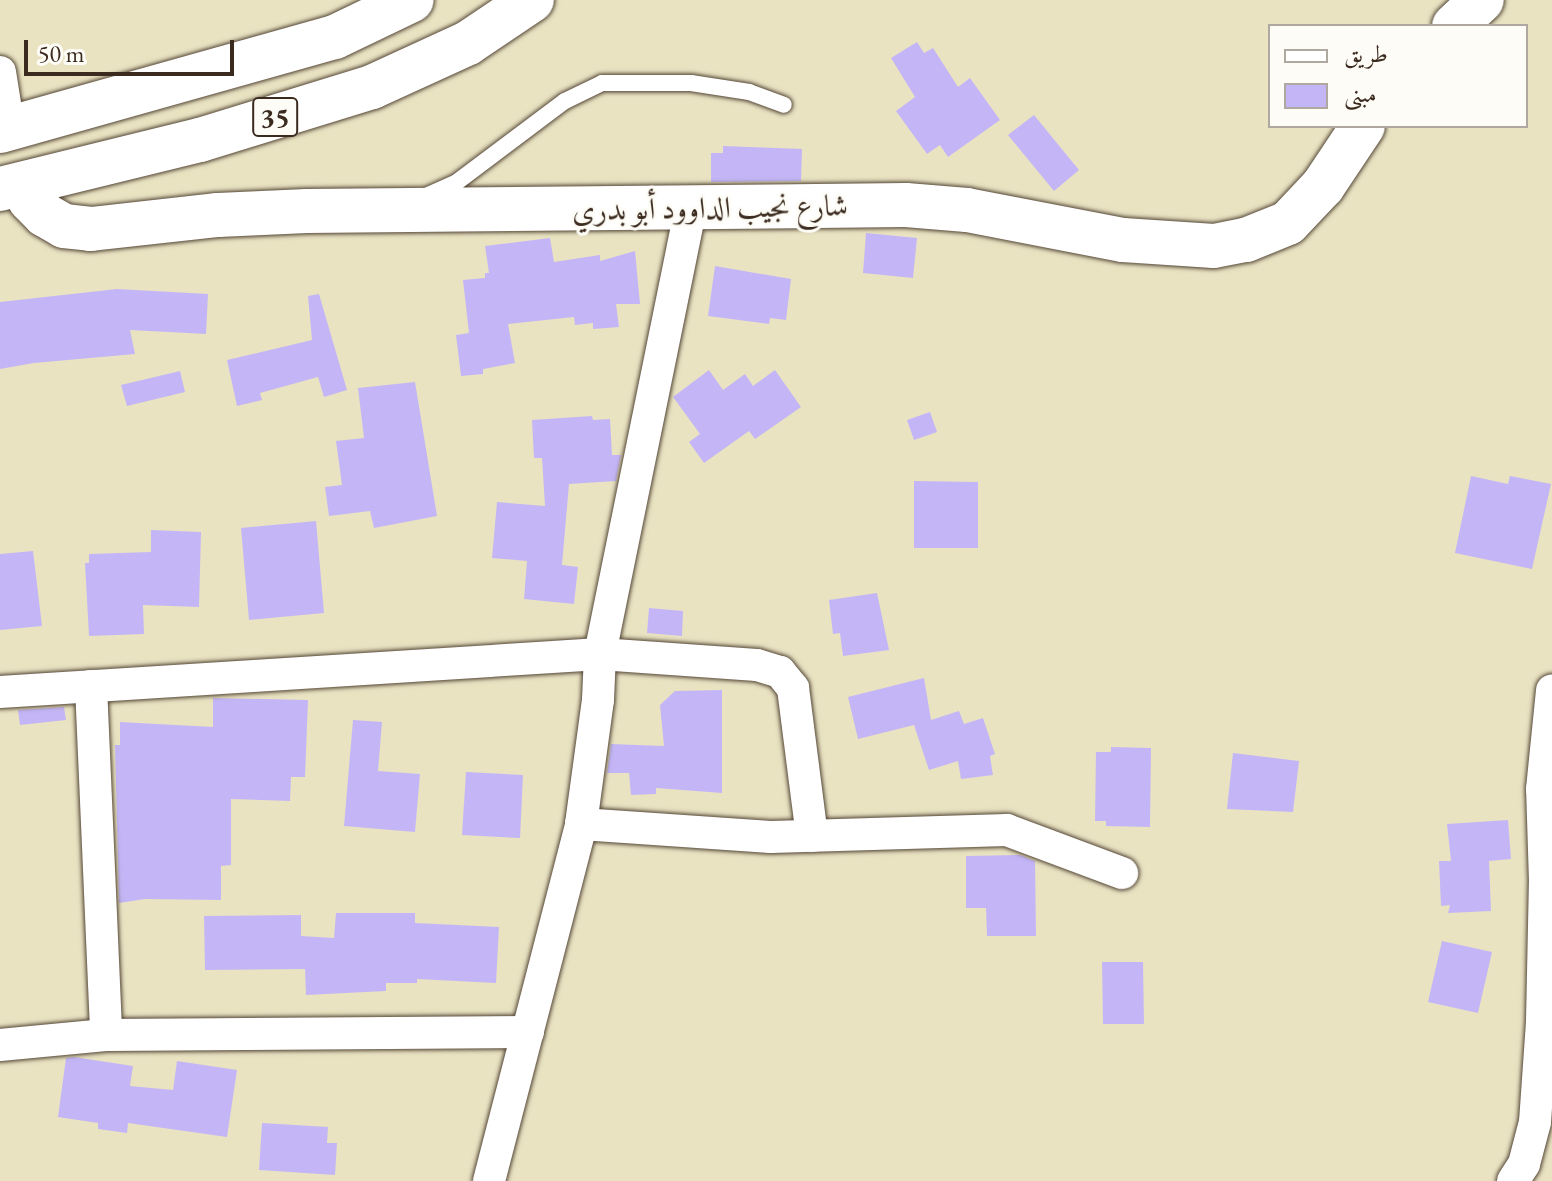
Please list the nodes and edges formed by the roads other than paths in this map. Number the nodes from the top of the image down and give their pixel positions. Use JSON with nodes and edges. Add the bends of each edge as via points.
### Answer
{"nodes":[{"id":1,"x":412,"y":0,"type":"edge"},
{"id":2,"x":532,"y":0,"type":"edge"},
{"id":3,"x":1482,"y":0,"type":"edge"},
{"id":4,"x":1456,"y":24,"type":"edge"},
{"id":5,"x":0,"y":72,"type":"edge"},
{"id":6,"x":784,"y":105,"type":"dead end"},
{"id":7,"x":1362,"y":128,"type":"edge"},
{"id":8,"x":5,"y":130,"type":"edge"},
{"id":9,"x":12,"y":186,"type":"edge"},
{"id":10,"x":690,"y":210,"type":"junction"},
{"id":11,"x":390,"y":212,"type":"junction"},
{"id":12,"x":600,"y":654,"type":"junction"},
{"id":13,"x":91,"y":686,"type":"junction"},
{"id":14,"x":1552,"y":691,"type":"edge"},
{"id":15,"x":0,"y":692,"type":"edge"},
{"id":16,"x":581,"y":824,"type":"junction"},
{"id":17,"x":812,"y":836,"type":"junction"},
{"id":18,"x":1122,"y":873,"type":"dead end"},
{"id":19,"x":528,"y":1032,"type":"junction"},
{"id":20,"x":106,"y":1035,"type":"junction"},
{"id":21,"x":0,"y":1045,"type":"edge"},
{"id":22,"x":489,"y":1181,"type":"edge"},
{"id":23,"x":1513,"y":1181,"type":"edge"}],
"edges":[{"from":1,"to":8,"type":"main road","number":"35","via":[[335,37]]},
{"from":2,"to":9,"type":"main road","number":"35","via":[[468,43],[372,87],[200,140]]},
{"from":3,"to":4,"type":"main road"},
{"from":5,"to":8,"type":"street"},
{"from":6,"to":11,"type":"lane","via":[[749,92],[691,83],[602,83],[565,101],[457,182]]},
{"from":7,"to":10,"type":"main road","name":"شارع نجيب الداوود أبو بدري","via":[[1323,186],[1288,223],[1214,246],[1123,240],[967,210],[906,205]]},
{"from":9,"to":11,"type":"main road","name":"شارع نجيب الداوود أبو بدري","via":[[64,226],[91,229],[218,215]]},
{"from":10,"to":11,"type":"main road","name":"شارع نجيب الداوود أبو بدري"},
{"from":10,"to":12,"type":"street"},
{"from":12,"to":13,"type":"street"},
{"from":12,"to":16,"type":"street"},
{"from":12,"to":17,"type":"street","via":[[757,665],[786,677],[793,688]]},
{"from":13,"to":15,"type":"street"},
{"from":13,"to":20,"type":"street"},
{"from":14,"to":23,"type":"street","via":[[1542,789],[1543,1006],[1535,1122],[1524,1164]]},
{"from":16,"to":17,"type":"street"},
{"from":16,"to":19,"type":"street"},
{"from":17,"to":18,"type":"street","via":[[1007,830]]},
{"from":19,"to":20,"type":"street"},
{"from":19,"to":22,"type":"street"},
{"from":20,"to":21,"type":"street"}]}
